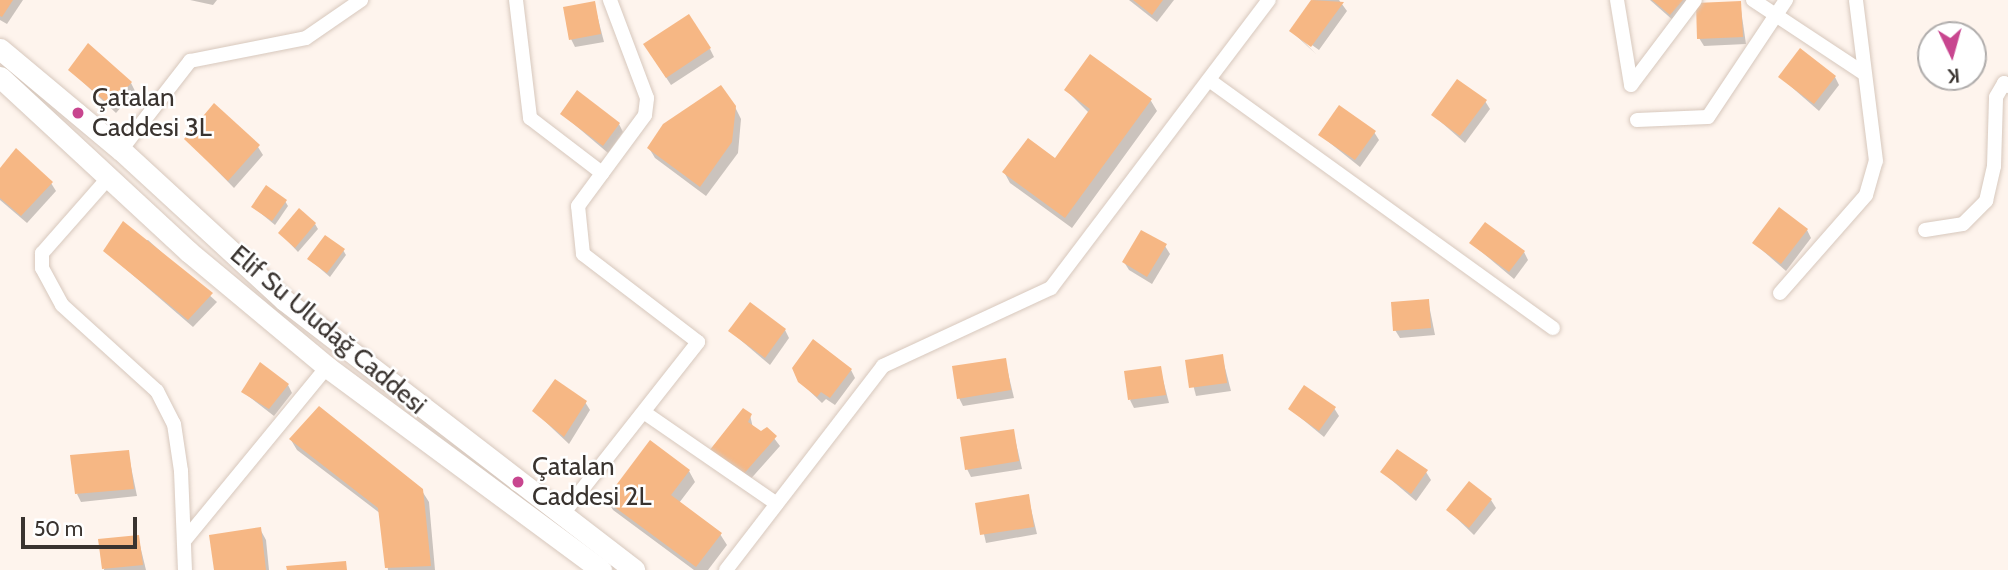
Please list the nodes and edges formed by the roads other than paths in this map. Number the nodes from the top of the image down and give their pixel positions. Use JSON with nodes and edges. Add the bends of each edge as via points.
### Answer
{"nodes":[{"id":1,"x":361,"y":0,"type":"edge"},
{"id":2,"x":516,"y":0,"type":"edge"},
{"id":3,"x":610,"y":0,"type":"edge"},
{"id":4,"x":1269,"y":0,"type":"edge"},
{"id":5,"x":1617,"y":0,"type":"edge"},
{"id":6,"x":1695,"y":0,"type":"edge"},
{"id":7,"x":1753,"y":0,"type":"edge"},
{"id":8,"x":1786,"y":0,"type":"edge"},
{"id":9,"x":1856,"y":0,"type":"edge"},
{"id":10,"x":1773,"y":15,"type":"junction"},
{"id":11,"x":0,"y":48,"type":"edge"},
{"id":12,"x":1865,"y":74,"type":"junction"},
{"id":13,"x":0,"y":77,"type":"edge"},
{"id":14,"x":1209,"y":80,"type":"junction"},
{"id":15,"x":2008,"y":86,"type":"edge"},
{"id":16,"x":1637,"y":120,"type":"dead end"},
{"id":17,"x":121,"y":150,"type":"junction"},
{"id":18,"x":603,"y":173,"type":"junction"},
{"id":19,"x":110,"y":176,"type":"junction"},
{"id":20,"x":1925,"y":230,"type":"dead end"},
{"id":21,"x":1780,"y":293,"type":"dead end"},
{"id":22,"x":1553,"y":328,"type":"dead end"},
{"id":23,"x":327,"y":367,"type":"junction"},
{"id":24,"x":645,"y":413,"type":"junction"},
{"id":25,"x":777,"y":504,"type":"junction"},
{"id":26,"x":562,"y":515,"type":"junction"},
{"id":27,"x":184,"y":541,"type":"junction"},
{"id":28,"x":185,"y":570,"type":"edge"},
{"id":29,"x":601,"y":570,"type":"edge"},
{"id":30,"x":634,"y":570,"type":"edge"},
{"id":31,"x":726,"y":570,"type":"edge"}],
"edges":[{"from":1,"to":17,"type":"street","via":[[306,38],[190,61]]},
{"from":2,"to":18,"type":"street","via":[[530,118]]},
{"from":3,"to":18,"type":"street","via":[[647,98],[645,115]]},
{"from":4,"to":14,"type":"street"},
{"from":5,"to":6,"type":"street","via":[[1630,85]]},
{"from":7,"to":10,"type":"street"},
{"from":8,"to":10,"type":"street"},
{"from":9,"to":12,"type":"street"},
{"from":10,"to":12,"type":"street"},
{"from":10,"to":16,"type":"street","via":[[1708,117]]},
{"from":11,"to":17,"type":"main road","name":"Elif Su Uludağ Caddesi"},
{"from":12,"to":21,"type":"street","via":[[1876,161],[1866,195]]},
{"from":13,"to":19,"type":"main road","name":"Elif Su Uludağ Caddesi"},
{"from":14,"to":22,"type":"street"},
{"from":14,"to":25,"type":"street","via":[[1051,288],[883,366]]},
{"from":15,"to":20,"type":"street","via":[[2004,83],[1996,97],[1994,166],[1986,201],[1963,224]]},
{"from":17,"to":26,"type":"main road","name":"Elif Su Uludağ Caddesi","via":[[284,300]]},
{"from":18,"to":24,"type":"street","via":[[578,206],[583,254],[698,342]]},
{"from":19,"to":23,"type":"main road","name":"Elif Su Uludağ Caddesi","via":[[189,252]]},
{"from":19,"to":27,"type":"street","via":[[42,253],[42,268],[62,304],[157,391],[174,424]]},
{"from":23,"to":27,"type":"street"},
{"from":23,"to":29,"type":"main road","name":"Elif Su Uludağ Caddesi"},
{"from":24,"to":25,"type":"street"},
{"from":24,"to":26,"type":"street"},
{"from":25,"to":31,"type":"street"},
{"from":26,"to":30,"type":"main road","name":"Elif Su Uludağ Caddesi"},
{"from":27,"to":28,"type":"street"}]}
